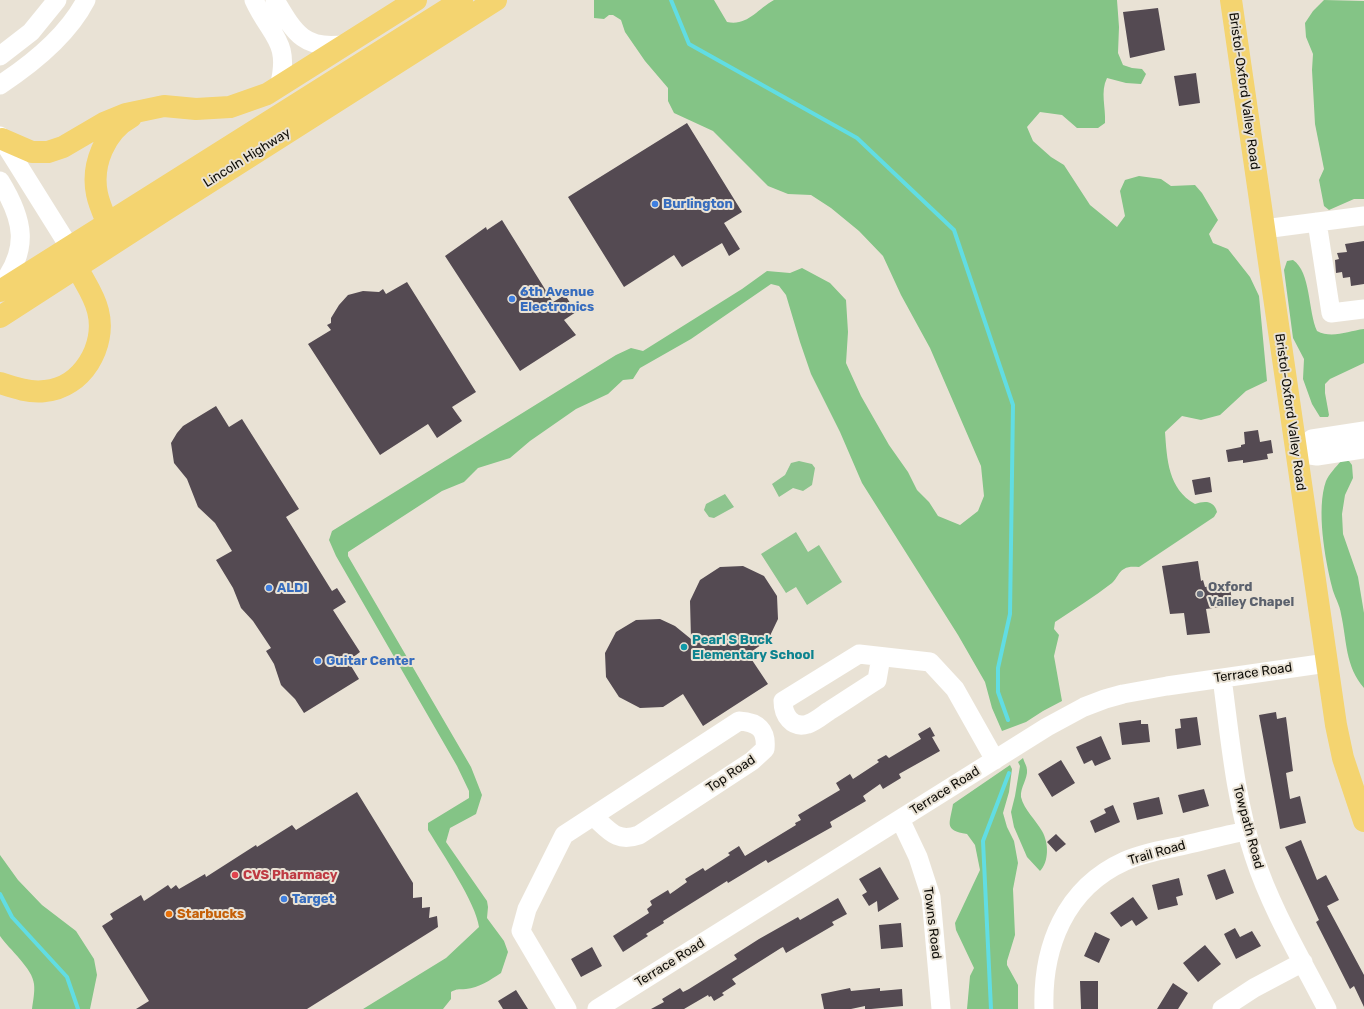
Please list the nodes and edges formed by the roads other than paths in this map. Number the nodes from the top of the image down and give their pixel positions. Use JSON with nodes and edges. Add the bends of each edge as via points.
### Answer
{"nodes":[{"id":1,"x":57,"y":0,"type":"edge"},
{"id":2,"x":86,"y":0,"type":"edge"},
{"id":3,"x":254,"y":0,"type":"edge"},
{"id":4,"x":275,"y":0,"type":"edge"},
{"id":5,"x":416,"y":0,"type":"edge"},
{"id":6,"x":462,"y":0,"type":"edge"},
{"id":7,"x":496,"y":0,"type":"edge"},
{"id":8,"x":1231,"y":0,"type":"edge"},
{"id":9,"x":347,"y":44,"type":"junction"},
{"id":10,"x":0,"y":56,"type":"edge"},
{"id":11,"x":0,"y":85,"type":"edge"},
{"id":12,"x":279,"y":87,"type":"junction"},
{"id":13,"x":144,"y":110,"type":"junction"},
{"id":14,"x":1,"y":137,"type":"edge"},
{"id":15,"x":0,"y":181,"type":"edge"},
{"id":16,"x":1364,"y":216,"type":"edge"},
{"id":17,"x":1317,"y":222,"type":"junction"},
{"id":18,"x":1264,"y":229,"type":"junction"},
{"id":19,"x":112,"y":233,"type":"junction"},
{"id":20,"x":73,"y":258,"type":"junction"},
{"id":21,"x":0,"y":287,"type":"edge"},
{"id":22,"x":0,"y":291,"type":"edge"},
{"id":23,"x":1364,"y":309,"type":"edge"},
{"id":24,"x":0,"y":317,"type":"edge"},
{"id":25,"x":0,"y":384,"type":"edge"},
{"id":26,"x":1364,"y":431,"type":"edge"},
{"id":27,"x":1364,"y":449,"type":"edge"},
{"id":28,"x":1296,"y":453,"type":"junction"},
{"id":29,"x":881,"y":657,"type":"junction"},
{"id":30,"x":1327,"y":663,"type":"junction"},
{"id":31,"x":1222,"y":678,"type":"junction"},
{"id":32,"x":995,"y":760,"type":"junction"},
{"id":33,"x":593,"y":816,"type":"junction"},
{"id":34,"x":900,"y":819,"type":"junction"},
{"id":35,"x":1364,"y":821,"type":"edge"},
{"id":36,"x":1247,"y":831,"type":"junction"},
{"id":37,"x":1303,"y":962,"type":"junction"},
{"id":38,"x":567,"y":1009,"type":"edge"},
{"id":39,"x":597,"y":1009,"type":"edge"},
{"id":40,"x":941,"y":1009,"type":"edge"},
{"id":41,"x":1044,"y":1009,"type":"edge"},
{"id":42,"x":1222,"y":1009,"type":"edge"},
{"id":43,"x":1327,"y":1009,"type":"edge"}],
"edges":[{"from":1,"to":10,"type":"street","via":[[31,32]]},
{"from":2,"to":11,"type":"street","via":[[62,33],[35,60]]},
{"from":3,"to":12,"type":"street","via":[[277,37],[284,54]]},
{"from":4,"to":9,"type":"street","via":[[298,34],[306,41],[324,46]]},
{"from":5,"to":9,"type":"main road"},
{"from":6,"to":19,"type":"main road","name":"Lincoln Highway"},
{"from":7,"to":19,"type":"main road","name":"Lincoln Highway"},
{"from":8,"to":18,"type":"main road","name":"Bristol-Oxford Valley Road"},
{"from":9,"to":12,"type":"main road"},
{"from":12,"to":13,"type":"main road","via":[[255,100],[230,107],[196,109],[164,106]]},
{"from":13,"to":14,"type":"main road","via":[[115,118],[63,147],[48,152],[32,152]]},
{"from":13,"to":19,"type":"main road","via":[[117,127],[110,136],[96,169],[97,192]]},
{"from":14,"to":20,"type":"street"},
{"from":15,"to":21,"type":"street","via":[[14,206],[21,231],[15,264]]},
{"from":16,"to":17,"type":"street"},
{"from":17,"to":18,"type":"street"},
{"from":17,"to":23,"type":"street","via":[[1331,313]]},
{"from":18,"to":28,"type":"main road","name":"Bristol-Oxford Valley Road"},
{"from":19,"to":20,"type":"main road","name":"Lincoln Highway"},
{"from":20,"to":22,"type":"main road","name":"Lincoln Highway"},
{"from":20,"to":24,"type":"main road","name":"Lincoln Highway"},
{"from":20,"to":25,"type":"main road","via":[[98,312],[100,337],[91,359],[78,376],[53,390],[36,391]]},
{"from":26,"to":28,"type":"street","via":[[1312,439]]},
{"from":27,"to":28,"type":"street","via":[[1316,456]]},
{"from":28,"to":30,"type":"main road","name":"Bristol-Oxford Valley Road"},
{"from":29,"to":29,"type":"street","via":[[859,654],[783,701],[786,717],[799,725],[808,724],[824,715],[877,680]]},
{"from":29,"to":32,"type":"street","via":[[930,662],[955,689]]},
{"from":30,"to":31,"type":"street","name":"Terrace Road"},
{"from":30,"to":35,"type":"main road","name":"Bristol-Oxford Valley Road","via":[[1343,758]]},
{"from":31,"to":32,"type":"street","name":"Terrace Road","via":[[1154,688],[1105,699],[1047,727]]},
{"from":31,"to":36,"type":"street","name":"Towpath Road","via":[[1236,779]]},
{"from":32,"to":34,"type":"street","name":"Terrace Road"},
{"from":33,"to":33,"type":"street","name":"Top Road","via":[[618,838],[639,835],[752,761],[765,749],[766,739],[757,726],[739,721]]},
{"from":33,"to":38,"type":"street","name":"Top Road","via":[[564,835],[526,909],[521,931]]},
{"from":34,"to":39,"type":"street","name":"Terrace Road"},
{"from":34,"to":40,"type":"street","name":"Towns Road","via":[[918,857],[931,898]]},
{"from":36,"to":37,"type":"street","name":"Towpath Road","via":[[1260,872]]},
{"from":36,"to":41,"type":"street","name":"Trail Road","via":[[1143,854],[1094,880],[1067,910],[1058,926],[1045,968]]},
{"from":37,"to":42,"type":"street","via":[[1243,994]]},
{"from":37,"to":43,"type":"street","name":"Towpath Road"}]}
